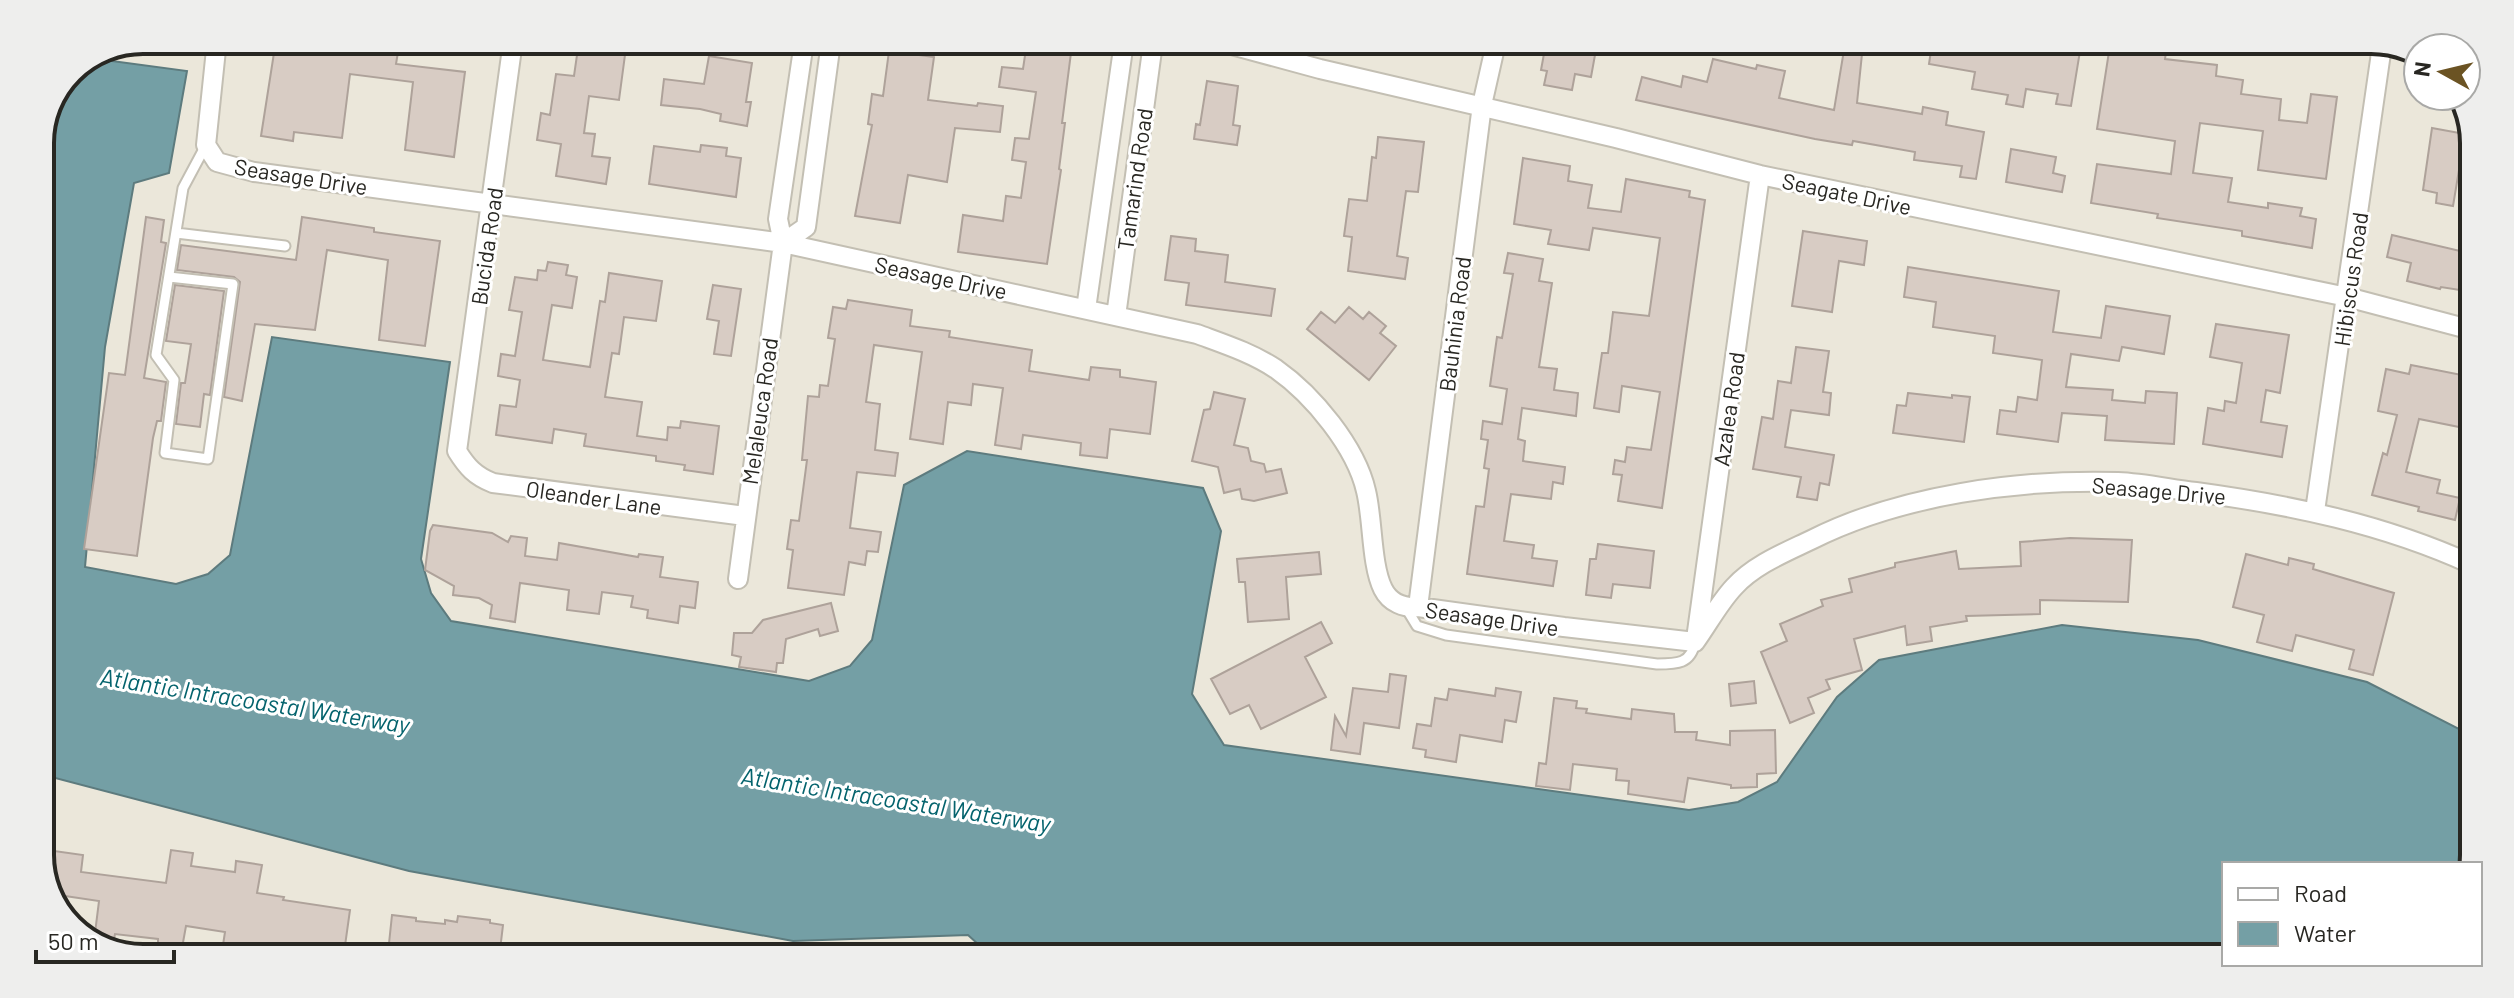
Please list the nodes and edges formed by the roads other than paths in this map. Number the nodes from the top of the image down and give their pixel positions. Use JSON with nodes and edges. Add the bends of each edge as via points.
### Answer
{"nodes":[{"id":1,"x":216,"y":54,"type":"edge"},
{"id":2,"x":511,"y":54,"type":"edge"},
{"id":3,"x":802,"y":54,"type":"edge"},
{"id":4,"x":829,"y":54,"type":"edge"},
{"id":5,"x":1122,"y":54,"type":"edge"},
{"id":6,"x":1152,"y":54,"type":"edge"},
{"id":7,"x":1265,"y":54,"type":"edge"},
{"id":8,"x":1494,"y":54,"type":"edge"},
{"id":9,"x":2381,"y":55,"type":"edge"},
{"id":10,"x":1482,"y":105,"type":"junction"},
{"id":11,"x":206,"y":145,"type":"junction"},
{"id":12,"x":1760,"y":175,"type":"junction"},
{"id":13,"x":492,"y":202,"type":"junction"},
{"id":14,"x":176,"y":233,"type":"junction"},
{"id":15,"x":783,"y":243,"type":"junction"},
{"id":16,"x":285,"y":246,"type":"dead end"},
{"id":17,"x":169,"y":277,"type":"junction"},
{"id":18,"x":2347,"y":297,"type":"junction"},
{"id":19,"x":1086,"y":309,"type":"junction"},
{"id":20,"x":1116,"y":316,"type":"junction"},
{"id":21,"x":2460,"y":327,"type":"edge"},
{"id":22,"x":457,"y":451,"type":"joint"},
{"id":23,"x":2315,"y":511,"type":"junction"},
{"id":24,"x":745,"y":516,"type":"junction"},
{"id":25,"x":2460,"y":559,"type":"edge"},
{"id":26,"x":738,"y":579,"type":"dead end"},
{"id":27,"x":1412,"y":607,"type":"junction"},
{"id":28,"x":1695,"y":642,"type":"junction"}],
"edges":[{"from":1,"to":11,"type":"street"},
{"from":2,"to":13,"type":"street","name":"Bucida Road"},
{"from":3,"to":15,"type":"street","name":"Melaleuca Road","via":[[778,219]]},
{"from":4,"to":15,"type":"street","via":[[806,227]]},
{"from":5,"to":19,"type":"street","name":"Tamarind Road"},
{"from":6,"to":20,"type":"street","name":"Tamarind Road"},
{"from":7,"to":10,"type":"street","name":"Seagate Drive"},
{"from":8,"to":10,"type":"street","name":"Bauhinia Road"},
{"from":9,"to":18,"type":"street","name":"Hibiscus Road"},
{"from":10,"to":12,"type":"street","name":"Seagate Drive"},
{"from":10,"to":27,"type":"street","name":"Bauhinia Road"},
{"from":11,"to":13,"type":"street","name":"Seasage Drive","via":[[217,162],[254,172]]},
{"from":11,"to":14,"type":"lane","via":[[183,188]]},
{"from":12,"to":18,"type":"street","name":"Seagate Drive"},
{"from":12,"to":28,"type":"street","name":"Azalea Road"},
{"from":13,"to":15,"type":"street","name":"Seasage Drive"},
{"from":13,"to":22,"type":"street","name":"Bucida Road"},
{"from":14,"to":16,"type":"lane"},
{"from":14,"to":17,"type":"lane"},
{"from":15,"to":19,"type":"street","name":"Seasage Drive"},
{"from":15,"to":24,"type":"street","name":"Melaleuca Road"},
{"from":17,"to":17,"type":"lane","via":[[156,355],[174,380],[165,453],[208,459],[233,284]]},
{"from":18,"to":21,"type":"street","name":"Seagate Drive"},
{"from":18,"to":23,"type":"street","name":"Hibiscus Road"},
{"from":19,"to":20,"type":"street","name":"Seasage Drive"},
{"from":20,"to":27,"type":"street","name":"Seasage Drive","via":[[1197,334],[1242,351],[1278,370],[1312,401],[1362,476],[1383,590],[1395,603]]},
{"from":22,"to":24,"type":"street","name":"Oleander Lane","via":[[477,477],[493,483]]},
{"from":23,"to":25,"type":"street","name":"Seasage Drive"},
{"from":23,"to":28,"type":"street","name":"Seasage Drive","via":[[2121,482],[2058,483],[1934,499],[1836,527],[1770,560],[1733,588]]},
{"from":24,"to":26,"type":"street","name":"Melaleuca Road"},
{"from":27,"to":28,"type":"street","name":"Seasage Drive"},
{"from":27,"to":28,"type":"lane","via":[[1417,626],[1446,635],[1657,664],[1682,663]]}]}
